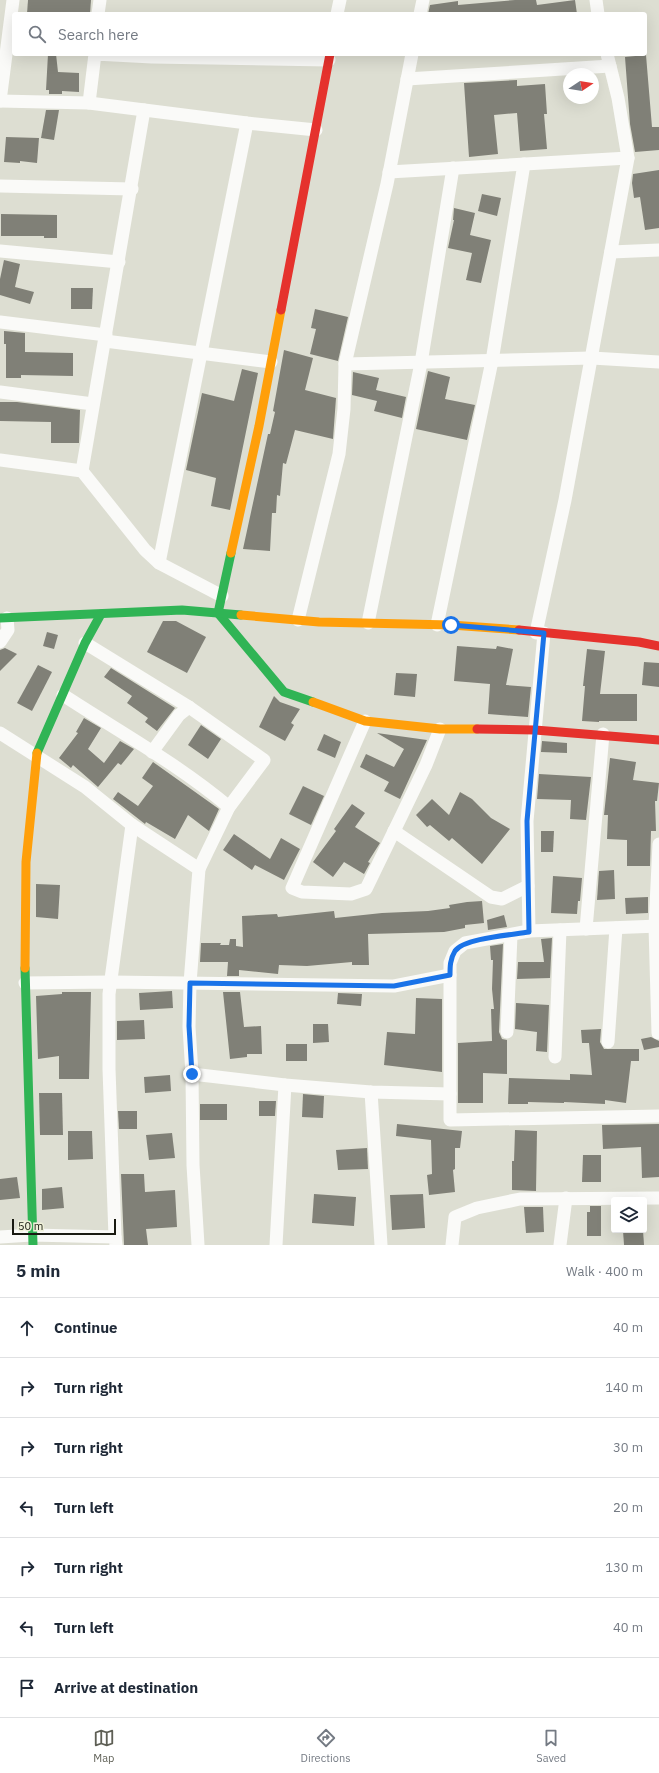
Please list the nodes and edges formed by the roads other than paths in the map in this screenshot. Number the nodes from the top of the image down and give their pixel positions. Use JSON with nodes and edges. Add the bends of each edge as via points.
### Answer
{"nodes":[{"id":1,"x":13,"y":0,"type":"edge"},
{"id":2,"x":100,"y":0,"type":"edge"},
{"id":3,"x":340,"y":0,"type":"edge"},
{"id":4,"x":423,"y":0,"type":"edge"},
{"id":5,"x":596,"y":0,"type":"edge"},
{"id":6,"x":98,"y":12,"type":"edge"},
{"id":7,"x":337,"y":12,"type":"edge"},
{"id":8,"x":420,"y":12,"type":"edge"},
{"id":9,"x":598,"y":12,"type":"edge"},
{"id":10,"x":5,"y":31,"type":"edge"},
{"id":11,"x":95,"y":56,"type":"edge"},
{"id":12,"x":133,"y":56,"type":"edge"},
{"id":13,"x":412,"y":56,"type":"edge"},
{"id":14,"x":329,"y":57,"type":"edge"},
{"id":15,"x":609,"y":60,"type":"edge"},
{"id":16,"x":408,"y":78,"type":"junction"},
{"id":17,"x":0,"y":101,"type":"edge"},
{"id":18,"x":89,"y":103,"type":"junction"},
{"id":19,"x":144,"y":110,"type":"junction"},
{"id":20,"x":247,"y":123,"type":"junction"},
{"id":21,"x":316,"y":130,"type":"junction"},
{"id":22,"x":628,"y":158,"type":"junction"},
{"id":23,"x":524,"y":164,"type":"junction"},
{"id":24,"x":453,"y":168,"type":"junction"},
{"id":25,"x":389,"y":172,"type":"junction"},
{"id":26,"x":0,"y":186,"type":"edge"},
{"id":27,"x":132,"y":189,"type":"junction"},
{"id":28,"x":659,"y":250,"type":"edge"},
{"id":29,"x":0,"y":252,"type":"edge"},
{"id":30,"x":611,"y":252,"type":"junction"},
{"id":31,"x":119,"y":262,"type":"junction"},
{"id":32,"x":0,"y":322,"type":"edge"},
{"id":33,"x":105,"y":338,"type":"junction"},
{"id":34,"x":201,"y":354,"type":"junction"},
{"id":35,"x":592,"y":358,"type":"junction"},
{"id":36,"x":492,"y":361,"type":"junction"},
{"id":37,"x":272,"y":362,"type":"junction"},
{"id":38,"x":659,"y":362,"type":"edge"},
{"id":39,"x":421,"y":363,"type":"junction"},
{"id":40,"x":345,"y":364,"type":"junction"},
{"id":41,"x":0,"y":392,"type":"edge"},
{"id":42,"x":93,"y":404,"type":"junction"},
{"id":43,"x":0,"y":460,"type":"edge"},
{"id":44,"x":82,"y":471,"type":"junction"},
{"id":45,"x":159,"y":563,"type":"junction"},
{"id":46,"x":222,"y":596,"type":"junction"},
{"id":47,"x":218,"y":613,"type":"junction"},
{"id":48,"x":101,"y":614,"type":"junction"},
{"id":49,"x":4,"y":618,"type":"edge"},
{"id":50,"x":298,"y":620,"type":"junction"},
{"id":51,"x":368,"y":623,"type":"junction"},
{"id":52,"x":437,"y":625,"type":"junction"},
{"id":53,"x":540,"y":633,"type":"junction"},
{"id":54,"x":0,"y":642,"type":"edge"},
{"id":55,"x":86,"y":643,"type":"junction"},
{"id":56,"x":659,"y":646,"type":"edge"},
{"id":57,"x":63,"y":695,"type":"junction"},
{"id":58,"x":190,"y":707,"type":"junction"},
{"id":59,"x":365,"y":720,"type":"junction"},
{"id":60,"x":440,"y":729,"type":"junction"},
{"id":61,"x":535,"y":730,"type":"junction"},
{"id":62,"x":0,"y":733,"type":"edge"},
{"id":63,"x":604,"y":734,"type":"junction"},
{"id":64,"x":659,"y":740,"type":"edge"},
{"id":65,"x":152,"y":752,"type":"junction"},
{"id":66,"x":36,"y":756,"type":"junction"},
{"id":67,"x":229,"y":807,"type":"junction"},
{"id":68,"x":132,"y":825,"type":"junction"},
{"id":69,"x":394,"y":831,"type":"junction"},
{"id":70,"x":659,"y":844,"type":"edge"},
{"id":71,"x":199,"y":869,"type":"junction"},
{"id":72,"x":528,"y":886,"type":"junction"},
{"id":73,"x":657,"y":926,"type":"edge"},
{"id":74,"x":616,"y":928,"type":"junction"},
{"id":75,"x":586,"y":929,"type":"junction"},
{"id":76,"x":560,"y":930,"type":"junction"},
{"id":77,"x":529,"y":932,"type":"junction"},
{"id":78,"x":511,"y":935,"type":"junction"},
{"id":79,"x":450,"y":975,"type":"junction"},
{"id":80,"x":111,"y":982,"type":"junction"},
{"id":81,"x":25,"y":983,"type":"junction"},
{"id":82,"x":190,"y":983,"type":"junction"},
{"id":83,"x":506,"y":1032,"type":"dead end"},
{"id":84,"x":658,"y":1033,"type":"edge"},
{"id":85,"x":608,"y":1042,"type":"dead end"},
{"id":86,"x":555,"y":1057,"type":"dead end"},
{"id":87,"x":192,"y":1074,"type":"junction"},
{"id":88,"x":285,"y":1086,"type":"junction"},
{"id":89,"x":371,"y":1092,"type":"junction"},
{"id":90,"x":450,"y":1094,"type":"junction"},
{"id":91,"x":659,"y":1116,"type":"edge"},
{"id":92,"x":566,"y":1198,"type":"junction"},
{"id":93,"x":659,"y":1198,"type":"edge"},
{"id":94,"x":0,"y":1237,"type":"edge"},
{"id":95,"x":33,"y":1240,"type":"edge"},
{"id":96,"x":116,"y":1241,"type":"edge"},
{"id":97,"x":198,"y":1245,"type":"edge"},
{"id":98,"x":276,"y":1245,"type":"edge"},
{"id":99,"x":381,"y":1245,"type":"edge"},
{"id":100,"x":452,"y":1245,"type":"edge"},
{"id":101,"x":560,"y":1245,"type":"edge"}],
"edges":[{"from":1,"to":10,"type":"street"},
{"from":2,"to":6,"type":"street"},
{"from":3,"to":7,"type":"street"},
{"from":4,"to":8,"type":"street"},
{"from":5,"to":9,"type":"street"},
{"from":10,"to":17,"type":"street"},
{"from":11,"to":18,"type":"street"},
{"from":12,"to":14,"type":"street"},
{"from":13,"to":16,"type":"street"},
{"from":14,"to":21,"type":"street"},
{"from":15,"to":16,"type":"street"},
{"from":15,"to":22,"type":"street"},
{"from":16,"to":25,"type":"street"},
{"from":17,"to":18,"type":"street"},
{"from":18,"to":19,"type":"street"},
{"from":19,"to":20,"type":"street"},
{"from":19,"to":27,"type":"street"},
{"from":20,"to":21,"type":"street"},
{"from":20,"to":34,"type":"street"},
{"from":21,"to":37,"type":"street"},
{"from":22,"to":23,"type":"street"},
{"from":22,"to":30,"type":"street"},
{"from":23,"to":24,"type":"street"},
{"from":23,"to":36,"type":"street"},
{"from":24,"to":25,"type":"street"},
{"from":24,"to":39,"type":"street"},
{"from":25,"to":40,"type":"street"},
{"from":26,"to":27,"type":"street"},
{"from":27,"to":31,"type":"street"},
{"from":28,"to":30,"type":"street"},
{"from":29,"to":31,"type":"street"},
{"from":30,"to":35,"type":"street"},
{"from":31,"to":33,"type":"street"},
{"from":32,"to":33,"type":"street"},
{"from":33,"to":34,"type":"street"},
{"from":33,"to":42,"type":"street"},
{"from":34,"to":37,"type":"street"},
{"from":34,"to":45,"type":"street"},
{"from":35,"to":36,"type":"street"},
{"from":35,"to":38,"type":"street"},
{"from":35,"to":53,"type":"street"},
{"from":36,"to":39,"type":"street"},
{"from":36,"to":52,"type":"street"},
{"from":37,"to":46,"type":"street"},
{"from":39,"to":40,"type":"street"},
{"from":39,"to":51,"type":"street"},
{"from":40,"to":50,"type":"street","via":[[339,454]]},
{"from":41,"to":42,"type":"street"},
{"from":42,"to":44,"type":"street"},
{"from":43,"to":44,"type":"street"},
{"from":44,"to":45,"type":"street","via":[[145,550]]},
{"from":45,"to":46,"type":"street"},
{"from":46,"to":47,"type":"street"},
{"from":47,"to":48,"type":"street","via":[[182,610]]},
{"from":47,"to":50,"type":"street"},
{"from":47,"to":59,"type":"street","via":[[284,692]]},
{"from":48,"to":49,"type":"street"},
{"from":48,"to":55,"type":"street"},
{"from":49,"to":54,"type":"street","via":[[8,630]]},
{"from":50,"to":51,"type":"street"},
{"from":51,"to":52,"type":"street"},
{"from":52,"to":53,"type":"street"},
{"from":53,"to":56,"type":"street"},
{"from":53,"to":61,"type":"street"},
{"from":55,"to":57,"type":"street"},
{"from":55,"to":58,"type":"street"},
{"from":57,"to":65,"type":"street"},
{"from":57,"to":66,"type":"street"},
{"from":58,"to":65,"type":"street","via":[[179,715]]},
{"from":58,"to":67,"type":"street","via":[[264,760]]},
{"from":59,"to":60,"type":"street"},
{"from":59,"to":69,"type":"street","via":[[292,888],[302,892],[351,894],[366,889]]},
{"from":60,"to":61,"type":"street"},
{"from":60,"to":69,"type":"street","via":[[426,765]]},
{"from":61,"to":63,"type":"street"},
{"from":61,"to":72,"type":"street","via":[[527,821]]},
{"from":62,"to":66,"type":"street"},
{"from":63,"to":64,"type":"street"},
{"from":63,"to":75,"type":"street"},
{"from":65,"to":67,"type":"street","via":[[213,793]]},
{"from":66,"to":68,"type":"street","via":[[85,787]]},
{"from":66,"to":81,"type":"street","via":[[26,862]]},
{"from":67,"to":71,"type":"street"},
{"from":68,"to":71,"type":"street"},
{"from":68,"to":80,"type":"street"},
{"from":69,"to":72,"type":"street","via":[[491,897],[502,899]]},
{"from":70,"to":73,"type":"street"},
{"from":71,"to":82,"type":"street"},
{"from":72,"to":77,"type":"street"},
{"from":73,"to":74,"type":"street"},
{"from":73,"to":84,"type":"street"},
{"from":74,"to":75,"type":"street"},
{"from":74,"to":85,"type":"street"},
{"from":75,"to":76,"type":"street"},
{"from":76,"to":77,"type":"street"},
{"from":76,"to":86,"type":"street"},
{"from":77,"to":78,"type":"street"},
{"from":78,"to":79,"type":"street","via":[[465,943],[455,951],[450,963]]},
{"from":78,"to":83,"type":"street"},
{"from":79,"to":82,"type":"street","via":[[394,986]]},
{"from":79,"to":90,"type":"street"},
{"from":80,"to":81,"type":"street"},
{"from":80,"to":82,"type":"street"},
{"from":80,"to":96,"type":"street","via":[[109,1069]]},
{"from":81,"to":95,"type":"street"},
{"from":82,"to":87,"type":"street"},
{"from":87,"to":88,"type":"street"},
{"from":87,"to":97,"type":"street","via":[[193,1165]]},
{"from":88,"to":89,"type":"street"},
{"from":88,"to":98,"type":"street"},
{"from":89,"to":90,"type":"street"},
{"from":89,"to":99,"type":"street"},
{"from":90,"to":91,"type":"street","via":[[450,1120]]},
{"from":92,"to":93,"type":"street"},
{"from":92,"to":100,"type":"street","via":[[520,1199],[477,1208],[454,1217]]},
{"from":92,"to":101,"type":"street"},
{"from":94,"to":95,"type":"street"},
{"from":95,"to":96,"type":"street"}]}
